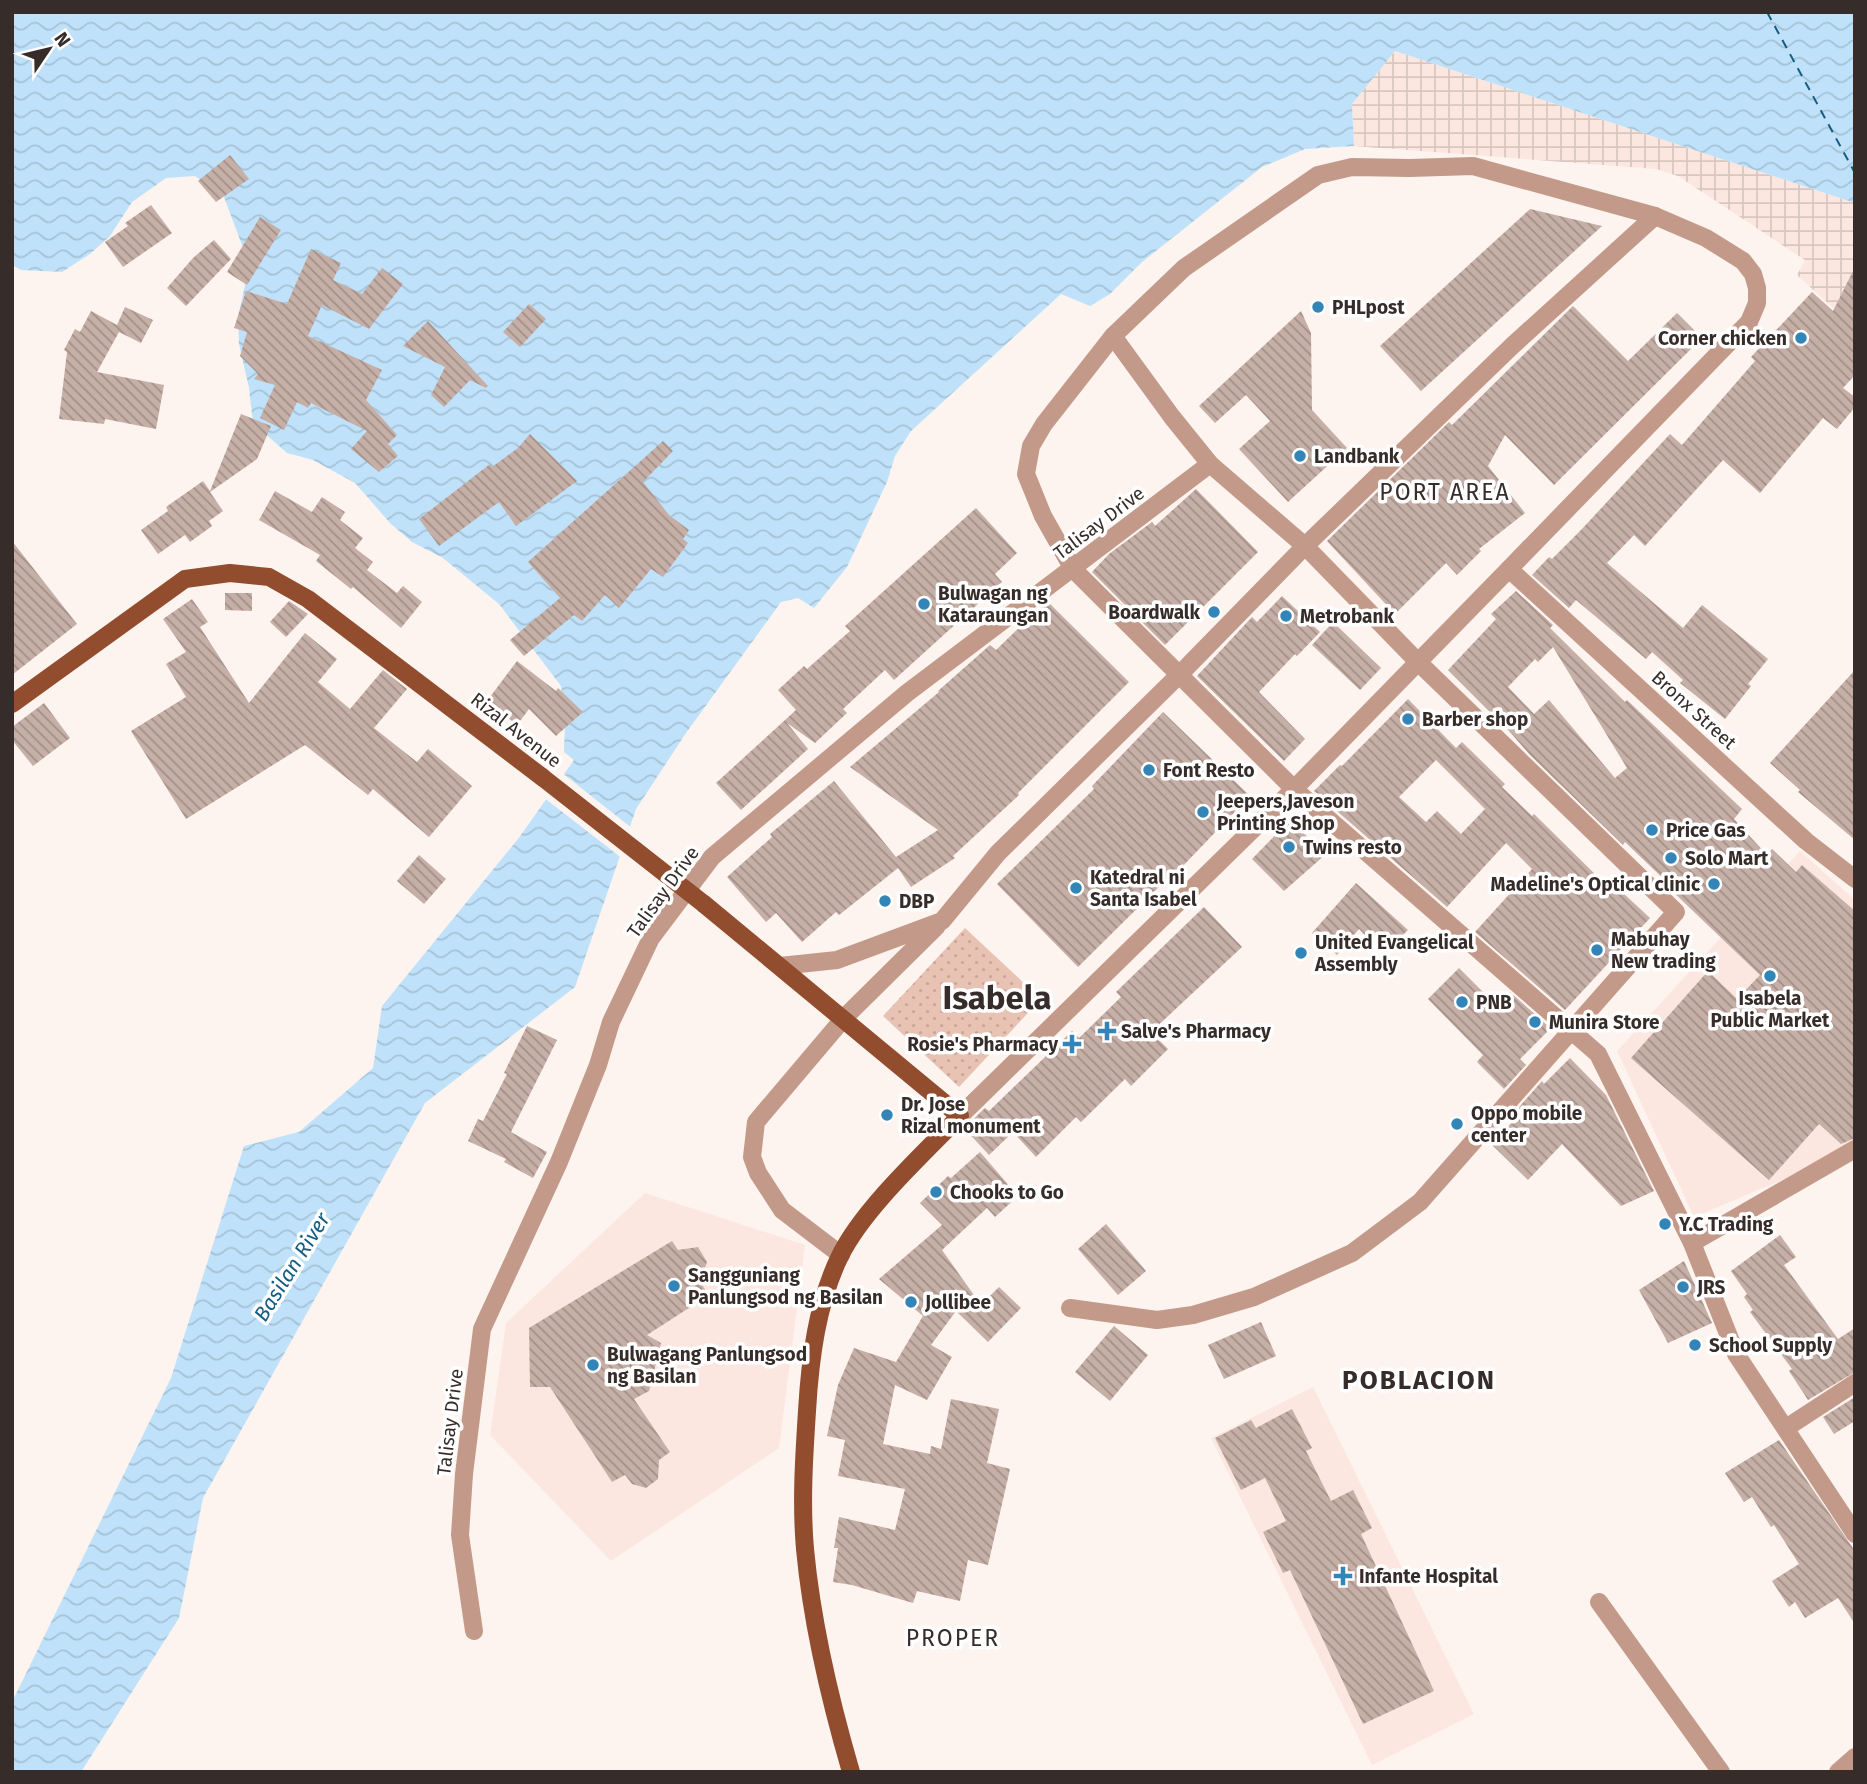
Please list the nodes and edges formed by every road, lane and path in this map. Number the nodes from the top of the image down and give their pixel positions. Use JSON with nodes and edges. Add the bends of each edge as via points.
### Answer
{"nodes":[{"id":1,"x":1655,"y":216,"type":"junction"},
{"id":2,"x":1112,"y":336,"type":"junction"},
{"id":3,"x":1210,"y":464,"type":"junction"},
{"id":4,"x":1305,"y":546,"type":"junction"},
{"id":5,"x":1073,"y":569,"type":"junction"},
{"id":6,"x":1509,"y":569,"type":"junction"},
{"id":7,"x":1418,"y":662,"type":"junction"},
{"id":8,"x":1180,"y":674,"type":"junction"},
{"id":9,"x":12,"y":704,"type":"edge"},
{"id":10,"x":1294,"y":789,"type":"junction"},
{"id":11,"x":1855,"y":878,"type":"edge"},
{"id":12,"x":942,"y":921,"type":"junction"},
{"id":13,"x":780,"y":966,"type":"junction"},
{"id":14,"x":844,"y":1018,"type":"junction"},
{"id":15,"x":1572,"y":1031,"type":"junction"},
{"id":16,"x":960,"y":1116,"type":"junction"},
{"id":17,"x":1855,"y":1149,"type":"edge"},
{"id":18,"x":1692,"y":1243,"type":"junction"},
{"id":19,"x":841,"y":1255,"type":"junction"},
{"id":20,"x":1070,"y":1308,"type":"dead end"},
{"id":21,"x":1855,"y":1383,"type":"edge"},
{"id":22,"x":1786,"y":1428,"type":"junction"},
{"id":23,"x":1855,"y":1534,"type":"edge"},
{"id":24,"x":1599,"y":1602,"type":"dead end"},
{"id":25,"x":474,"y":1631,"type":"dead end"},
{"id":26,"x":1855,"y":1757,"type":"edge"},
{"id":27,"x":851,"y":1772,"type":"edge"},
{"id":28,"x":1721,"y":1772,"type":"edge"},
{"id":29,"x":1838,"y":1772,"type":"edge"}],
"edges":[{"from":1,"to":2,"type":"street","via":[[1472,166],[1352,167],[1318,176],[1184,268]]},
{"from":1,"to":4,"type":"street","via":[[1512,346]]},
{"from":1,"to":6,"type":"street","via":[[1706,238],[1743,261],[1753,274],[1757,303],[1749,321]]},
{"from":2,"to":3,"type":"street"},
{"from":2,"to":5,"type":"street","via":[[1044,424],[1031,446],[1026,474]]},
{"from":3,"to":4,"type":"street"},
{"from":3,"to":5,"type":"street","name":"Talisay Drive"},
{"from":4,"to":7,"type":"street"},
{"from":4,"to":8,"type":"street"},
{"from":5,"to":8,"type":"street"},
{"from":5,"to":25,"type":"street","name":"Talisay Drive","via":[[906,693],[712,857],[651,938],[611,1022],[554,1173],[482,1329],[460,1535]]},
{"from":6,"to":7,"type":"street"},
{"from":6,"to":11,"type":"street","name":"Bronx Street","via":[[1806,841]]},
{"from":7,"to":10,"type":"street"},
{"from":7,"to":15,"type":"street","via":[[1676,912]]},
{"from":8,"to":10,"type":"street"},
{"from":8,"to":12,"type":"street","via":[[998,853]]},
{"from":9,"to":13,"type":"main road","name":"Rizal Avenue","bridge":true,"via":[[185,579],[230,573],[269,577],[308,599]]},
{"from":10,"to":15,"type":"street"},
{"from":10,"to":16,"type":"street"},
{"from":12,"to":13,"type":"street","via":[[837,960]]},
{"from":12,"to":14,"type":"street"},
{"from":13,"to":14,"type":"main road","name":"Rizal Avenue"},
{"from":14,"to":16,"type":"main road","name":"Rizal Avenue"},
{"from":14,"to":19,"type":"street","via":[[756,1122],[752,1157],[782,1210]]},
{"from":15,"to":18,"type":"street","via":[[1598,1054]]},
{"from":15,"to":20,"type":"street","via":[[1420,1202],[1352,1253],[1254,1297],[1194,1315],[1157,1320]]},
{"from":16,"to":19,"type":"main road","via":[[878,1203]]},
{"from":17,"to":18,"type":"street"},
{"from":18,"to":22,"type":"street","via":[[1736,1354]]},
{"from":19,"to":27,"type":"main road","via":[[817,1331],[809,1381],[803,1489],[805,1549],[818,1632]]},
{"from":21,"to":22,"type":"street"},
{"from":22,"to":23,"type":"street"},
{"from":24,"to":28,"type":"street"},
{"from":26,"to":29,"type":"street"}]}
